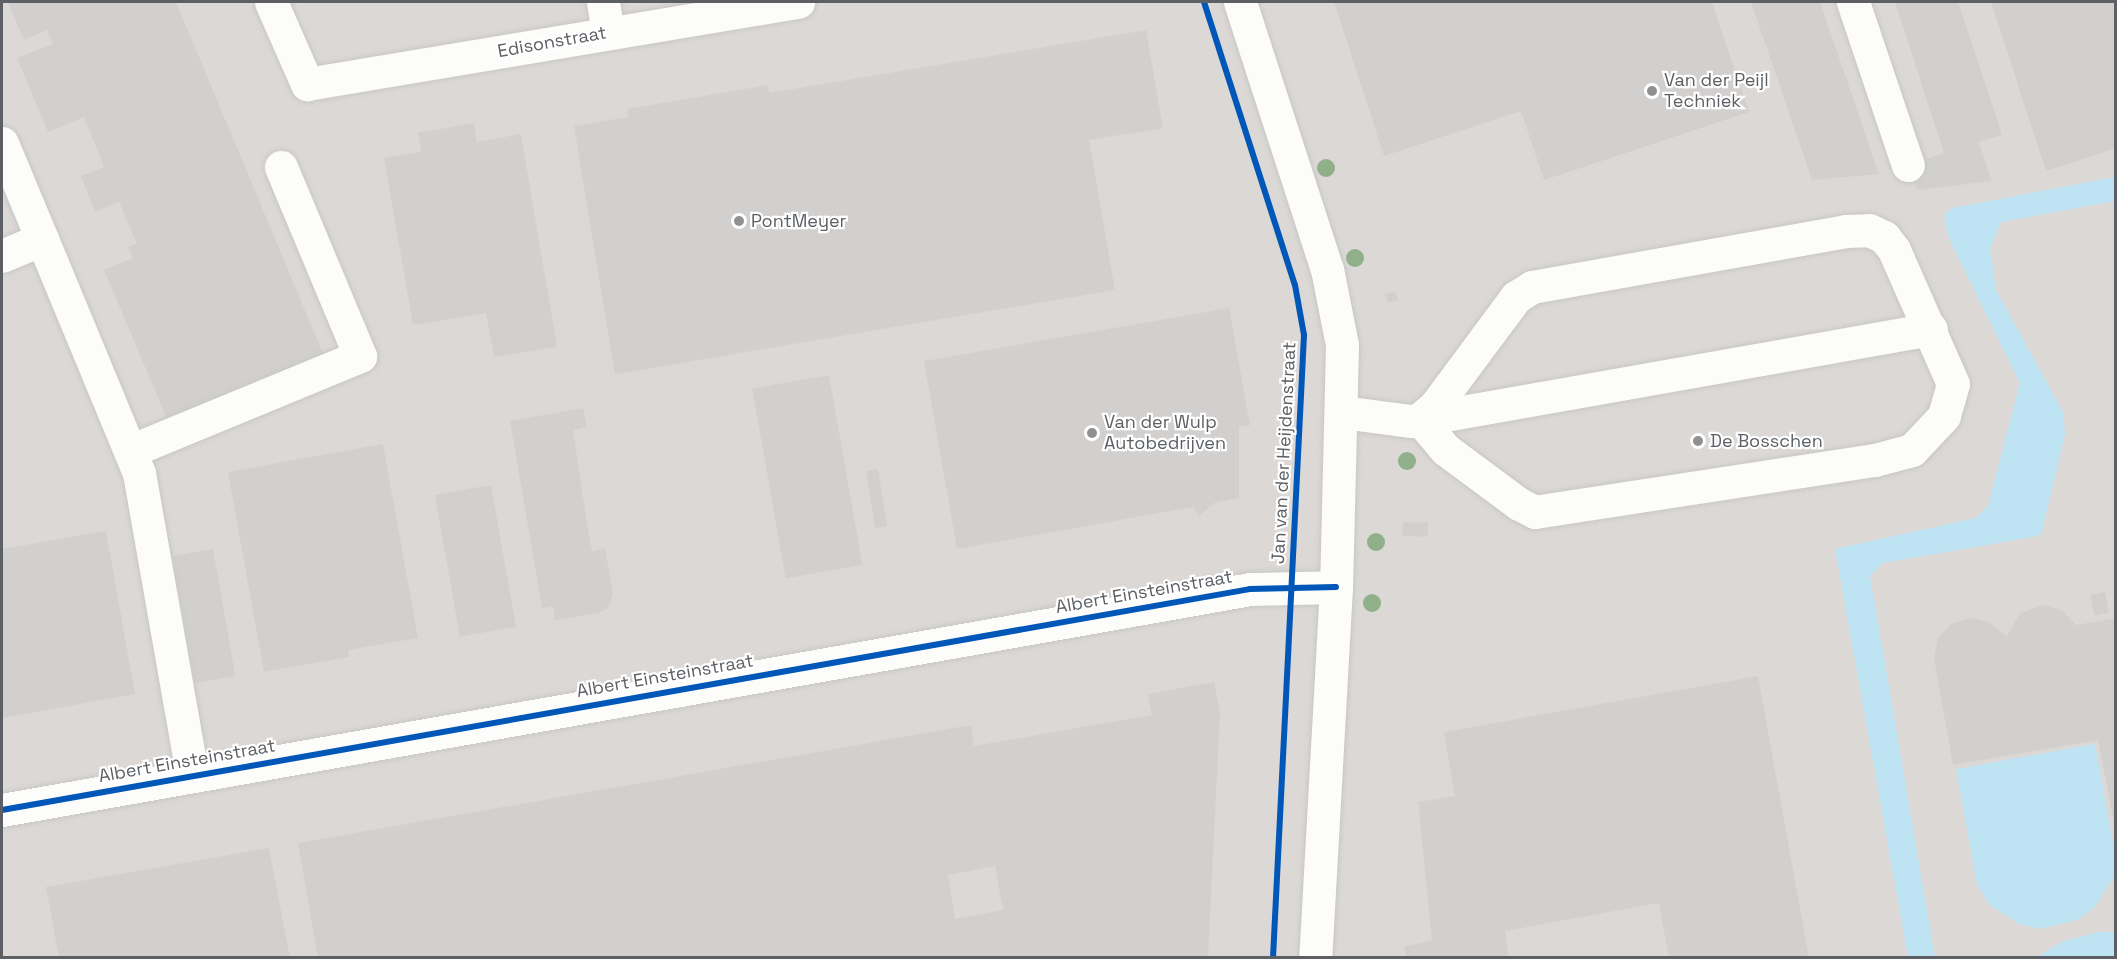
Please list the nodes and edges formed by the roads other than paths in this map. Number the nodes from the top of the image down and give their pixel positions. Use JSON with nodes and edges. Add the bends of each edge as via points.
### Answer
{"nodes":[{"id":1,"x":271,"y":2,"type":"edge"},
{"id":2,"x":798,"y":2,"type":"edge"},
{"id":3,"x":1240,"y":2,"type":"edge"},
{"id":4,"x":1853,"y":2,"type":"edge"},
{"id":5,"x":605,"y":17,"type":"edge"},
{"id":6,"x":2,"y":143,"type":"edge"},
{"id":7,"x":1908,"y":165,"type":"dead end"},
{"id":8,"x":281,"y":167,"type":"dead end"},
{"id":9,"x":42,"y":239,"type":"junction"},
{"id":10,"x":2,"y":256,"type":"edge"},
{"id":11,"x":1931,"y":329,"type":"junction"},
{"id":12,"x":1342,"y":412,"type":"junction"},
{"id":13,"x":1420,"y":419,"type":"junction"},
{"id":14,"x":130,"y":451,"type":"junction"},
{"id":15,"x":1336,"y":587,"type":"junction"},
{"id":16,"x":192,"y":774,"type":"junction"},
{"id":17,"x":2,"y":810,"type":"edge"},
{"id":18,"x":1316,"y":957,"type":"edge"}],
"edges":[{"from":1,"to":5,"type":"street","name":"Edisonstraat","via":[[307,84]]},
{"from":2,"to":5,"type":"street","name":"Edisonstraat"},
{"from":3,"to":12,"type":"street","via":[[1329,280],[1342,345]]},
{"from":4,"to":7,"type":"street"},
{"from":6,"to":9,"type":"street"},
{"from":8,"to":14,"type":"street","via":[[360,356]]},
{"from":9,"to":10,"type":"street"},
{"from":9,"to":14,"type":"street"},
{"from":11,"to":13,"type":"street"},
{"from":11,"to":13,"type":"street","via":[[1889,242],[1869,230],[1845,231],[1532,287],[1516,297],[1435,406]]},
{"from":11,"to":13,"type":"street","via":[[1953,384],[1944,416],[1912,450],[1874,460],[1535,512],[1445,449]]},
{"from":12,"to":13,"type":"street"},
{"from":12,"to":15,"type":"street"},
{"from":14,"to":16,"type":"street","via":[[139,473]]},
{"from":15,"to":16,"type":"street","name":"Albert Einsteinstraat","via":[[1250,589]]},
{"from":15,"to":18,"type":"street"},
{"from":16,"to":17,"type":"street","name":"Albert Einsteinstraat"}]}
